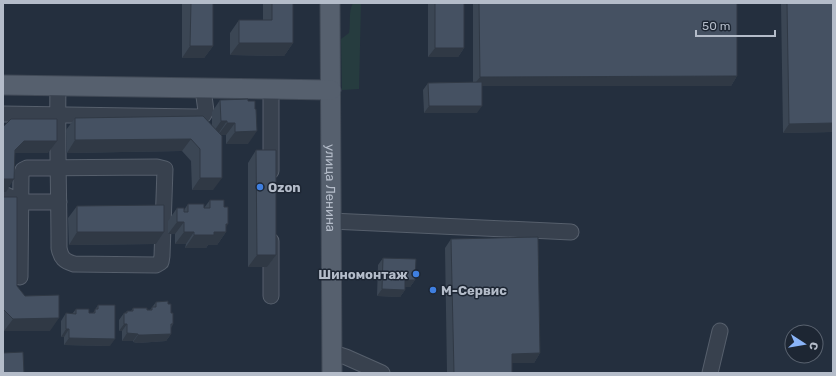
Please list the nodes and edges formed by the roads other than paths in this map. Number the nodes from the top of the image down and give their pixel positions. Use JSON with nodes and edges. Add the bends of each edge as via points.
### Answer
{"nodes":[{"id":1,"x":330,"y":3,"type":"edge"},
{"id":2,"x":3,"y":85,"type":"edge"},
{"id":3,"x":58,"y":86,"type":"junction"},
{"id":4,"x":203,"y":88,"type":"junction"},
{"id":5,"x":272,"y":90,"type":"junction"},
{"id":6,"x":331,"y":90,"type":"junction"},
{"id":7,"x":3,"y":114,"type":"edge"},
{"id":8,"x":58,"y":115,"type":"junction"},
{"id":9,"x":58,"y":168,"type":"junction"},
{"id":10,"x":271,"y":185,"type":"edge"},
{"id":11,"x":3,"y":195,"type":"edge"},
{"id":12,"x":21,"y":202,"type":"junction"},
{"id":13,"x":59,"y":202,"type":"junction"},
{"id":14,"x":331,"y":221,"type":"junction"},
{"id":15,"x":271,"y":224,"type":"edge"},
{"id":16,"x":571,"y":232,"type":"dead end"},
{"id":17,"x":20,"y":277,"type":"dead end"},
{"id":18,"x":271,"y":296,"type":"dead end"},
{"id":19,"x":720,"y":332,"type":"dead end"},
{"id":20,"x":332,"y":364,"type":"edge"},
{"id":21,"x":382,"y":373,"type":"edge"},
{"id":22,"x":710,"y":373,"type":"edge"}],
"edges":[{"from":1,"to":6,"type":"main road","name":"улица Ленина"},
{"from":2,"to":3,"type":"main road"},
{"from":3,"to":4,"type":"main road"},
{"from":3,"to":8,"type":"lane"},
{"from":4,"to":5,"type":"main road"},
{"from":4,"to":8,"type":"lane","via":[[206,111],[203,116]]},
{"from":5,"to":6,"type":"main road"},
{"from":5,"to":10,"type":"lane"},
{"from":6,"to":14,"type":"main road","name":"улица Ленина"},
{"from":7,"to":8,"type":"lane"},
{"from":8,"to":9,"type":"lane"},
{"from":9,"to":12,"type":"lane","via":[[23,170]]},
{"from":9,"to":13,"type":"lane"},
{"from":9,"to":13,"type":"lane","via":[[165,169],[161,262],[156,265],[65,262],[59,248]]},
{"from":11,"to":12,"type":"lane"},
{"from":12,"to":13,"type":"lane"},
{"from":12,"to":17,"type":"lane"},
{"from":14,"to":16,"type":"lane"},
{"from":14,"to":20,"type":"main road","name":"улица Ленина"},
{"from":15,"to":18,"type":"lane"},
{"from":19,"to":22,"type":"lane"},
{"from":20,"to":21,"type":"lane","via":[[340,355]]}]}
